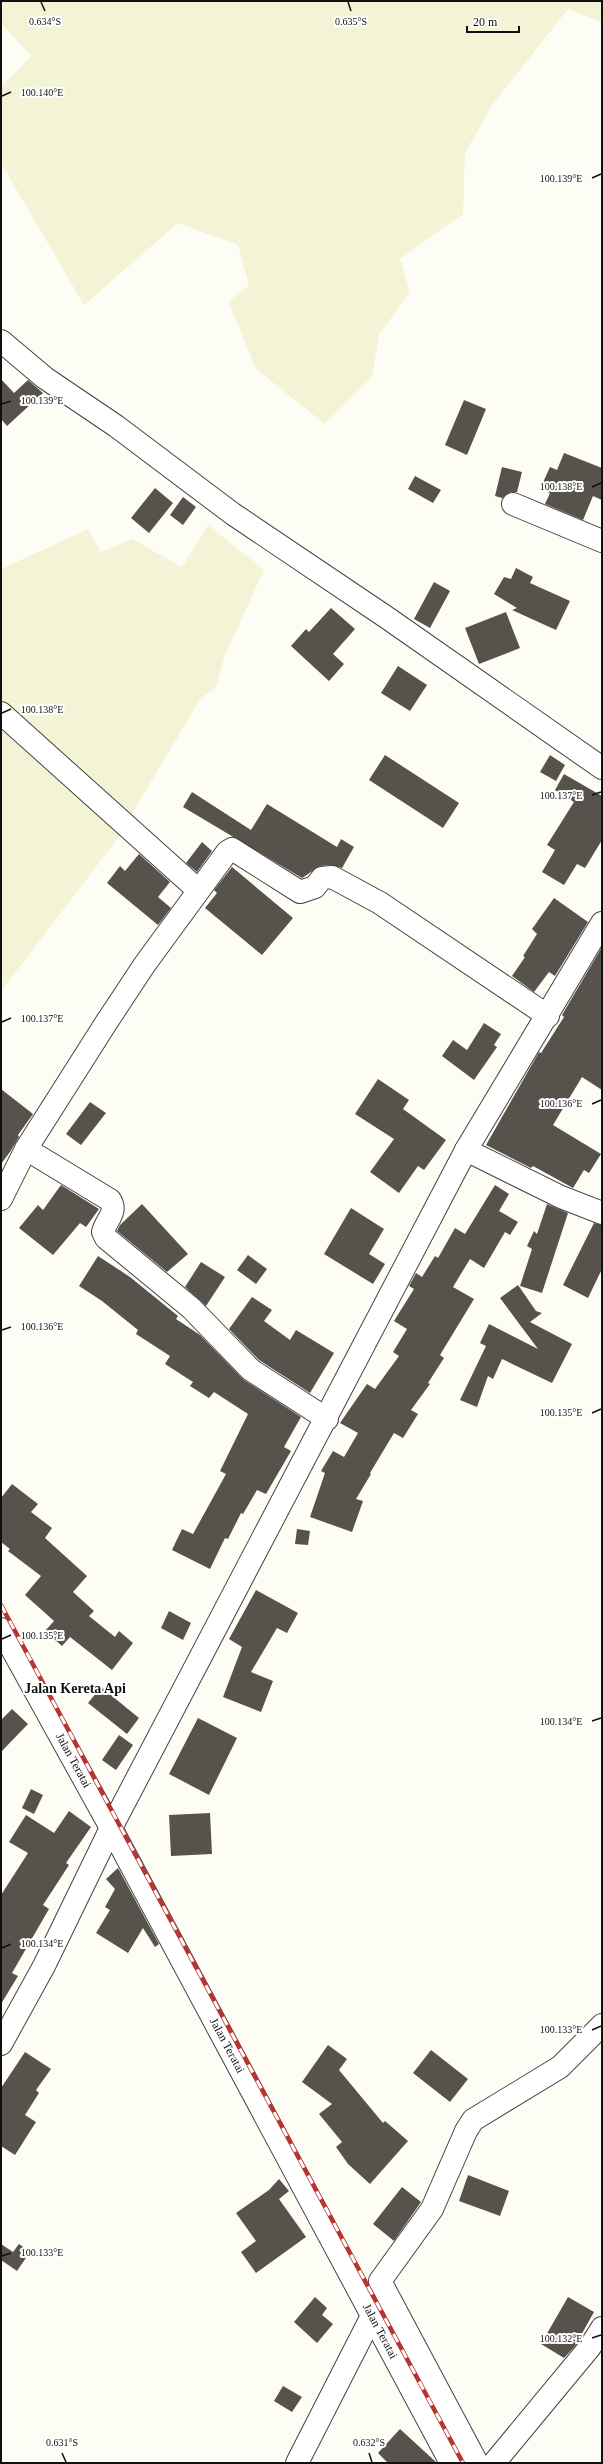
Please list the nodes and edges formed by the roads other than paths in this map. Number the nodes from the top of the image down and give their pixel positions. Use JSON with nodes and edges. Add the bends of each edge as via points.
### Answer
{"nodes":[{"id":1,"x":1,"y":340,"type":"edge"},
{"id":2,"x":513,"y":504,"type":"dead end"},
{"id":3,"x":602,"y":541,"type":"edge"},
{"id":4,"x":1,"y":713,"type":"edge"},
{"id":5,"x":602,"y":768,"type":"edge"},
{"id":6,"x":198,"y":890,"type":"junction"},
{"id":7,"x":602,"y":923,"type":"edge"},
{"id":8,"x":548,"y":1016,"type":"junction"},
{"id":9,"x":26,"y":1149,"type":"junction"},
{"id":10,"x":466,"y":1150,"type":"junction"},
{"id":11,"x":1,"y":1199,"type":"edge"},
{"id":12,"x":602,"y":1213,"type":"edge"},
{"id":13,"x":327,"y":1419,"type":"junction"},
{"id":14,"x":1,"y":1629,"type":"edge"},
{"id":15,"x":111,"y":1828,"type":"junction"},
{"id":16,"x":602,"y":2025,"type":"edge"},
{"id":17,"x":1,"y":2044,"type":"edge"},
{"id":18,"x":372,"y":2316,"type":"junction"},
{"id":19,"x":602,"y":2328,"type":"edge"},
{"id":20,"x":596,"y":2351,"type":"edge"},
{"id":21,"x":297,"y":2463,"type":"edge"},
{"id":22,"x":451,"y":2463,"type":"edge"},
{"id":23,"x":477,"y":2463,"type":"edge"},
{"id":24,"x":494,"y":2463,"type":"edge"}],
"edges":[{"from":1,"to":5,"type":"street","via":[[45,378],[122,431],[233,514],[386,616]]},
{"from":2,"to":3,"type":"street"},
{"from":4,"to":6,"type":"street"},
{"from":6,"to":8,"type":"street","via":[[232,849],[300,892],[315,887],[322,878],[332,877],[380,903]]},
{"from":6,"to":9,"type":"street","via":[[106,1023]]},
{"from":7,"to":8,"type":"street"},
{"from":8,"to":10,"type":"street"},
{"from":9,"to":11,"type":"street"},
{"from":9,"to":13,"type":"street","via":[[110,1200],[113,1206],[103,1232],[106,1238],[195,1312],[251,1370]]},
{"from":10,"to":12,"type":"street","via":[[561,1197]]},
{"from":10,"to":13,"type":"street"},
{"from":13,"to":15,"type":"street"},
{"from":14,"to":15,"type":"street","name":"Jalan Teratai"},
{"from":15,"to":17,"type":"street","via":[[44,1966]]},
{"from":15,"to":18,"type":"street","name":"Jalan Teratai"},
{"from":16,"to":23,"type":"street","via":[[560,2067],[473,2120],[432,2209],[380,2281]]},
{"from":18,"to":21,"type":"street"},
{"from":18,"to":22,"type":"street","name":"Jalan Teratai"},
{"from":19,"to":20,"type":"street"},
{"from":20,"to":24,"type":"street"}]}
